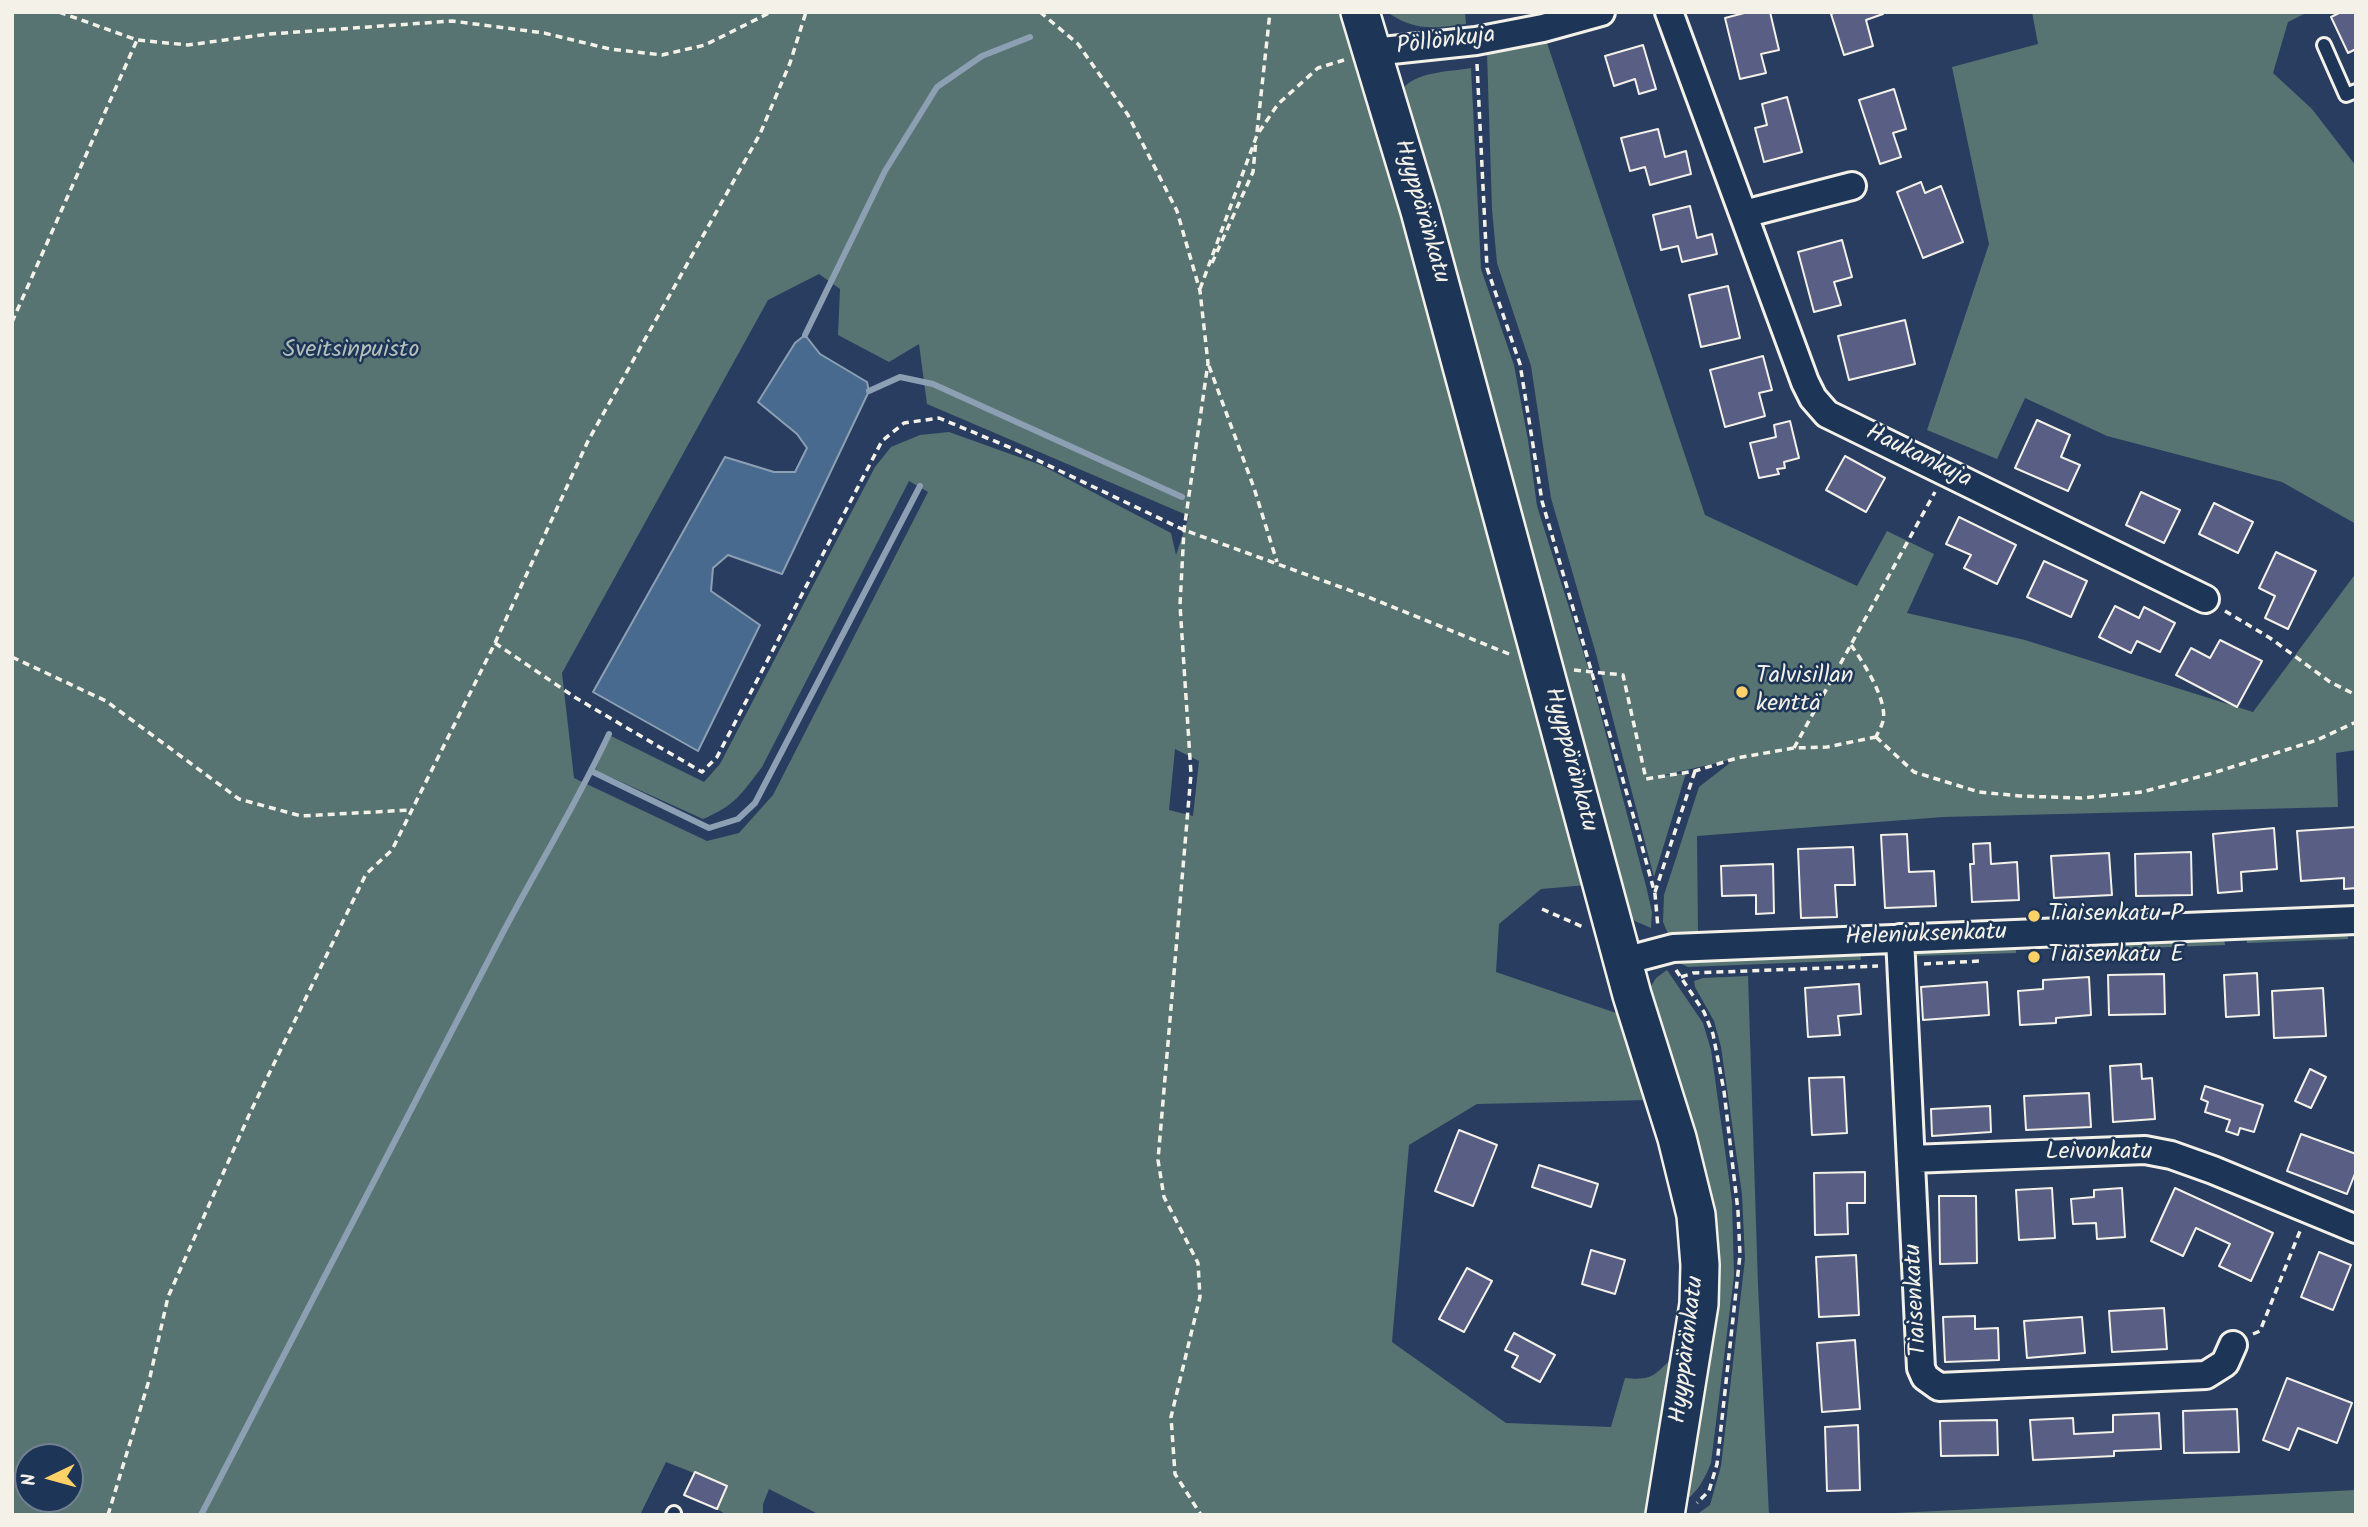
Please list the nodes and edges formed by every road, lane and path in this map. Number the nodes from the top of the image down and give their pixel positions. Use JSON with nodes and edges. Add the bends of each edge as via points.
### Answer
{"nodes":[{"id":1,"x":60,"y":12,"type":"edge"},
{"id":2,"x":771,"y":12,"type":"edge"},
{"id":3,"x":806,"y":12,"type":"edge"},
{"id":4,"x":1040,"y":12,"type":"edge"},
{"id":5,"x":1269,"y":12,"type":"edge"},
{"id":6,"x":1360,"y":12,"type":"edge"},
{"id":7,"x":1601,"y":12,"type":"edge"},
{"id":8,"x":1669,"y":12,"type":"edge"},
{"id":9,"x":137,"y":40,"type":"junction"},
{"id":10,"x":1476,"y":41,"type":"junction"},
{"id":11,"x":2324,"y":45,"type":"dead end"},
{"id":12,"x":1373,"y":52,"type":"junction"},
{"id":13,"x":2356,"y":91,"type":"edge"},
{"id":14,"x":1257,"y":135,"type":"junction"},
{"id":15,"x":1852,"y":186,"type":"dead end"},
{"id":16,"x":1744,"y":214,"type":"junction"},
{"id":17,"x":1200,"y":291,"type":"junction"},
{"id":18,"x":12,"y":322,"type":"edge"},
{"id":19,"x":1208,"y":363,"type":"junction"},
{"id":20,"x":1946,"y":472,"type":"junction"},
{"id":21,"x":1184,"y":530,"type":"junction"},
{"id":22,"x":1277,"y":562,"type":"junction"},
{"id":23,"x":2205,"y":599,"type":"joint"},
{"id":24,"x":495,"y":643,"type":"junction"},
{"id":25,"x":1851,"y":645,"type":"junction"},
{"id":26,"x":12,"y":657,"type":"edge"},
{"id":27,"x":1544,"y":668,"type":"junction"},
{"id":28,"x":1593,"y":672,"type":"junction"},
{"id":29,"x":2356,"y":695,"type":"edge"},
{"id":30,"x":2356,"y":722,"type":"edge"},
{"id":31,"x":1876,"y":737,"type":"junction"},
{"id":32,"x":1794,"y":748,"type":"junction"},
{"id":33,"x":1695,"y":771,"type":"junction"},
{"id":34,"x":411,"y":810,"type":"junction"},
{"id":35,"x":1655,"y":894,"type":"junction"},
{"id":36,"x":1542,"y":909,"type":"dead end"},
{"id":37,"x":2356,"y":920,"type":"edge"},
{"id":38,"x":1613,"y":922,"type":"junction"},
{"id":39,"x":1900,"y":938,"type":"junction"},
{"id":40,"x":1665,"y":950,"type":"junction"},
{"id":41,"x":1624,"y":961,"type":"junction"},
{"id":42,"x":1912,"y":1160,"type":"junction"},
{"id":43,"x":2309,"y":1210,"type":"junction"},
{"id":44,"x":2356,"y":1229,"type":"edge"},
{"id":45,"x":2233,"y":1345,"type":"joint"},
{"id":46,"x":1678,"y":1512,"type":"edge"},
{"id":47,"x":108,"y":1515,"type":"edge"},
{"id":48,"x":1201,"y":1515,"type":"edge"}],
"edges":[{"from":1,"to":9,"type":"path"},
{"from":2,"to":9,"type":"path","via":[[705,45],[662,55],[452,22],[269,34],[188,45]]},
{"from":3,"to":24,"type":"path","via":[[760,134],[588,441]]},
{"from":4,"to":17,"type":"path","via":[[1078,44],[1128,115],[1177,211]]},
{"from":5,"to":14,"type":"path"},
{"from":6,"to":12,"type":"street","name":"Hyyppäränkatu"},
{"from":7,"to":10,"type":"street","name":"Pöllönkuja"},
{"from":8,"to":16,"type":"street","name":"Haukankuja"},
{"from":9,"to":18,"type":"path"},
{"from":10,"to":12,"type":"street","name":"Pöllönkuja"},
{"from":10,"to":28,"type":"path","via":[[1487,268],[1520,364],[1542,502]]},
{"from":11,"to":13,"type":"lane","via":[[2346,95]]},
{"from":12,"to":14,"type":"path","via":[[1318,68],[1278,104]]},
{"from":12,"to":27,"type":"street","name":"Hyyppäränkatu"},
{"from":14,"to":17,"type":"path"},
{"from":14,"to":17,"type":"path","via":[[1253,172]]},
{"from":15,"to":16,"type":"street"},
{"from":16,"to":20,"type":"street","name":"Haukankuja","via":[[1812,398],[1827,414]]},
{"from":17,"to":19,"type":"path"},
{"from":19,"to":21,"type":"path"},
{"from":19,"to":22,"type":"path"},
{"from":20,"to":23,"type":"street","name":"Haukankuja"},
{"from":20,"to":25,"type":"path"},
{"from":21,"to":22,"type":"path"},
{"from":21,"to":24,"type":"path","via":[[939,418],[904,423],[882,441],[717,757],[702,772],[576,698]]},
{"from":21,"to":48,"type":"path","via":[[1180,605],[1191,774],[1158,1160],[1164,1197],[1198,1263],[1200,1297],[1171,1417],[1175,1475]]},
{"from":22,"to":27,"type":"path"},
{"from":23,"to":29,"type":"path"},
{"from":24,"to":34,"type":"path"},
{"from":25,"to":31,"type":"path","via":[[1882,702],[1884,720]]},
{"from":25,"to":32,"type":"path"},
{"from":26,"to":34,"type":"path","via":[[106,701],[239,799],[301,816]]},
{"from":27,"to":28,"type":"path"},
{"from":27,"to":38,"type":"street","name":"Hyyppäränkatu"},
{"from":28,"to":33,"type":"path","via":[[1622,675],[1646,779]]},
{"from":28,"to":35,"type":"path"},
{"from":30,"to":31,"type":"path","via":[[2317,740],[2213,773],[2143,792],[2081,798],[1979,792],[1914,772]]},
{"from":31,"to":32,"type":"path"},
{"from":32,"to":33,"type":"path"},
{"from":33,"to":35,"type":"path"},
{"from":34,"to":47,"type":"path","via":[[391,850],[366,874],[250,1113],[168,1297],[150,1377]]},
{"from":35,"to":40,"type":"path","via":[[1658,931]]},
{"from":36,"to":38,"type":"path","via":[[1584,928]]},
{"from":37,"to":39,"type":"street","name":"Heleniuksenkatu"},
{"from":38,"to":41,"type":"street","name":"Hyyppäränkatu"},
{"from":39,"to":40,"type":"street","name":"Heleniuksenkatu"},
{"from":39,"to":42,"type":"street","name":"Tiaisenkatu"},
{"from":40,"to":41,"type":"street","name":"Heleniuksenkatu"},
{"from":40,"to":46,"type":"path","via":[[1713,1034],[1732,1155],[1740,1255],[1717,1464],[1709,1491]]},
{"from":41,"to":46,"type":"street","name":"Hyyppäränkatu","via":[[1696,1215],[1699,1304]]},
{"from":42,"to":43,"type":"street","name":"Leivonkatu","via":[[2145,1150],[2213,1170]]},
{"from":42,"to":45,"type":"street","name":"Tiaisenkatu","via":[[1921,1368],[1931,1383],[1939,1387],[2206,1375],[2225,1363]]},
{"from":43,"to":44,"type":"street","name":"Leivonkatu"},
{"from":43,"to":45,"type":"path","via":[[2260,1331]]}]}
